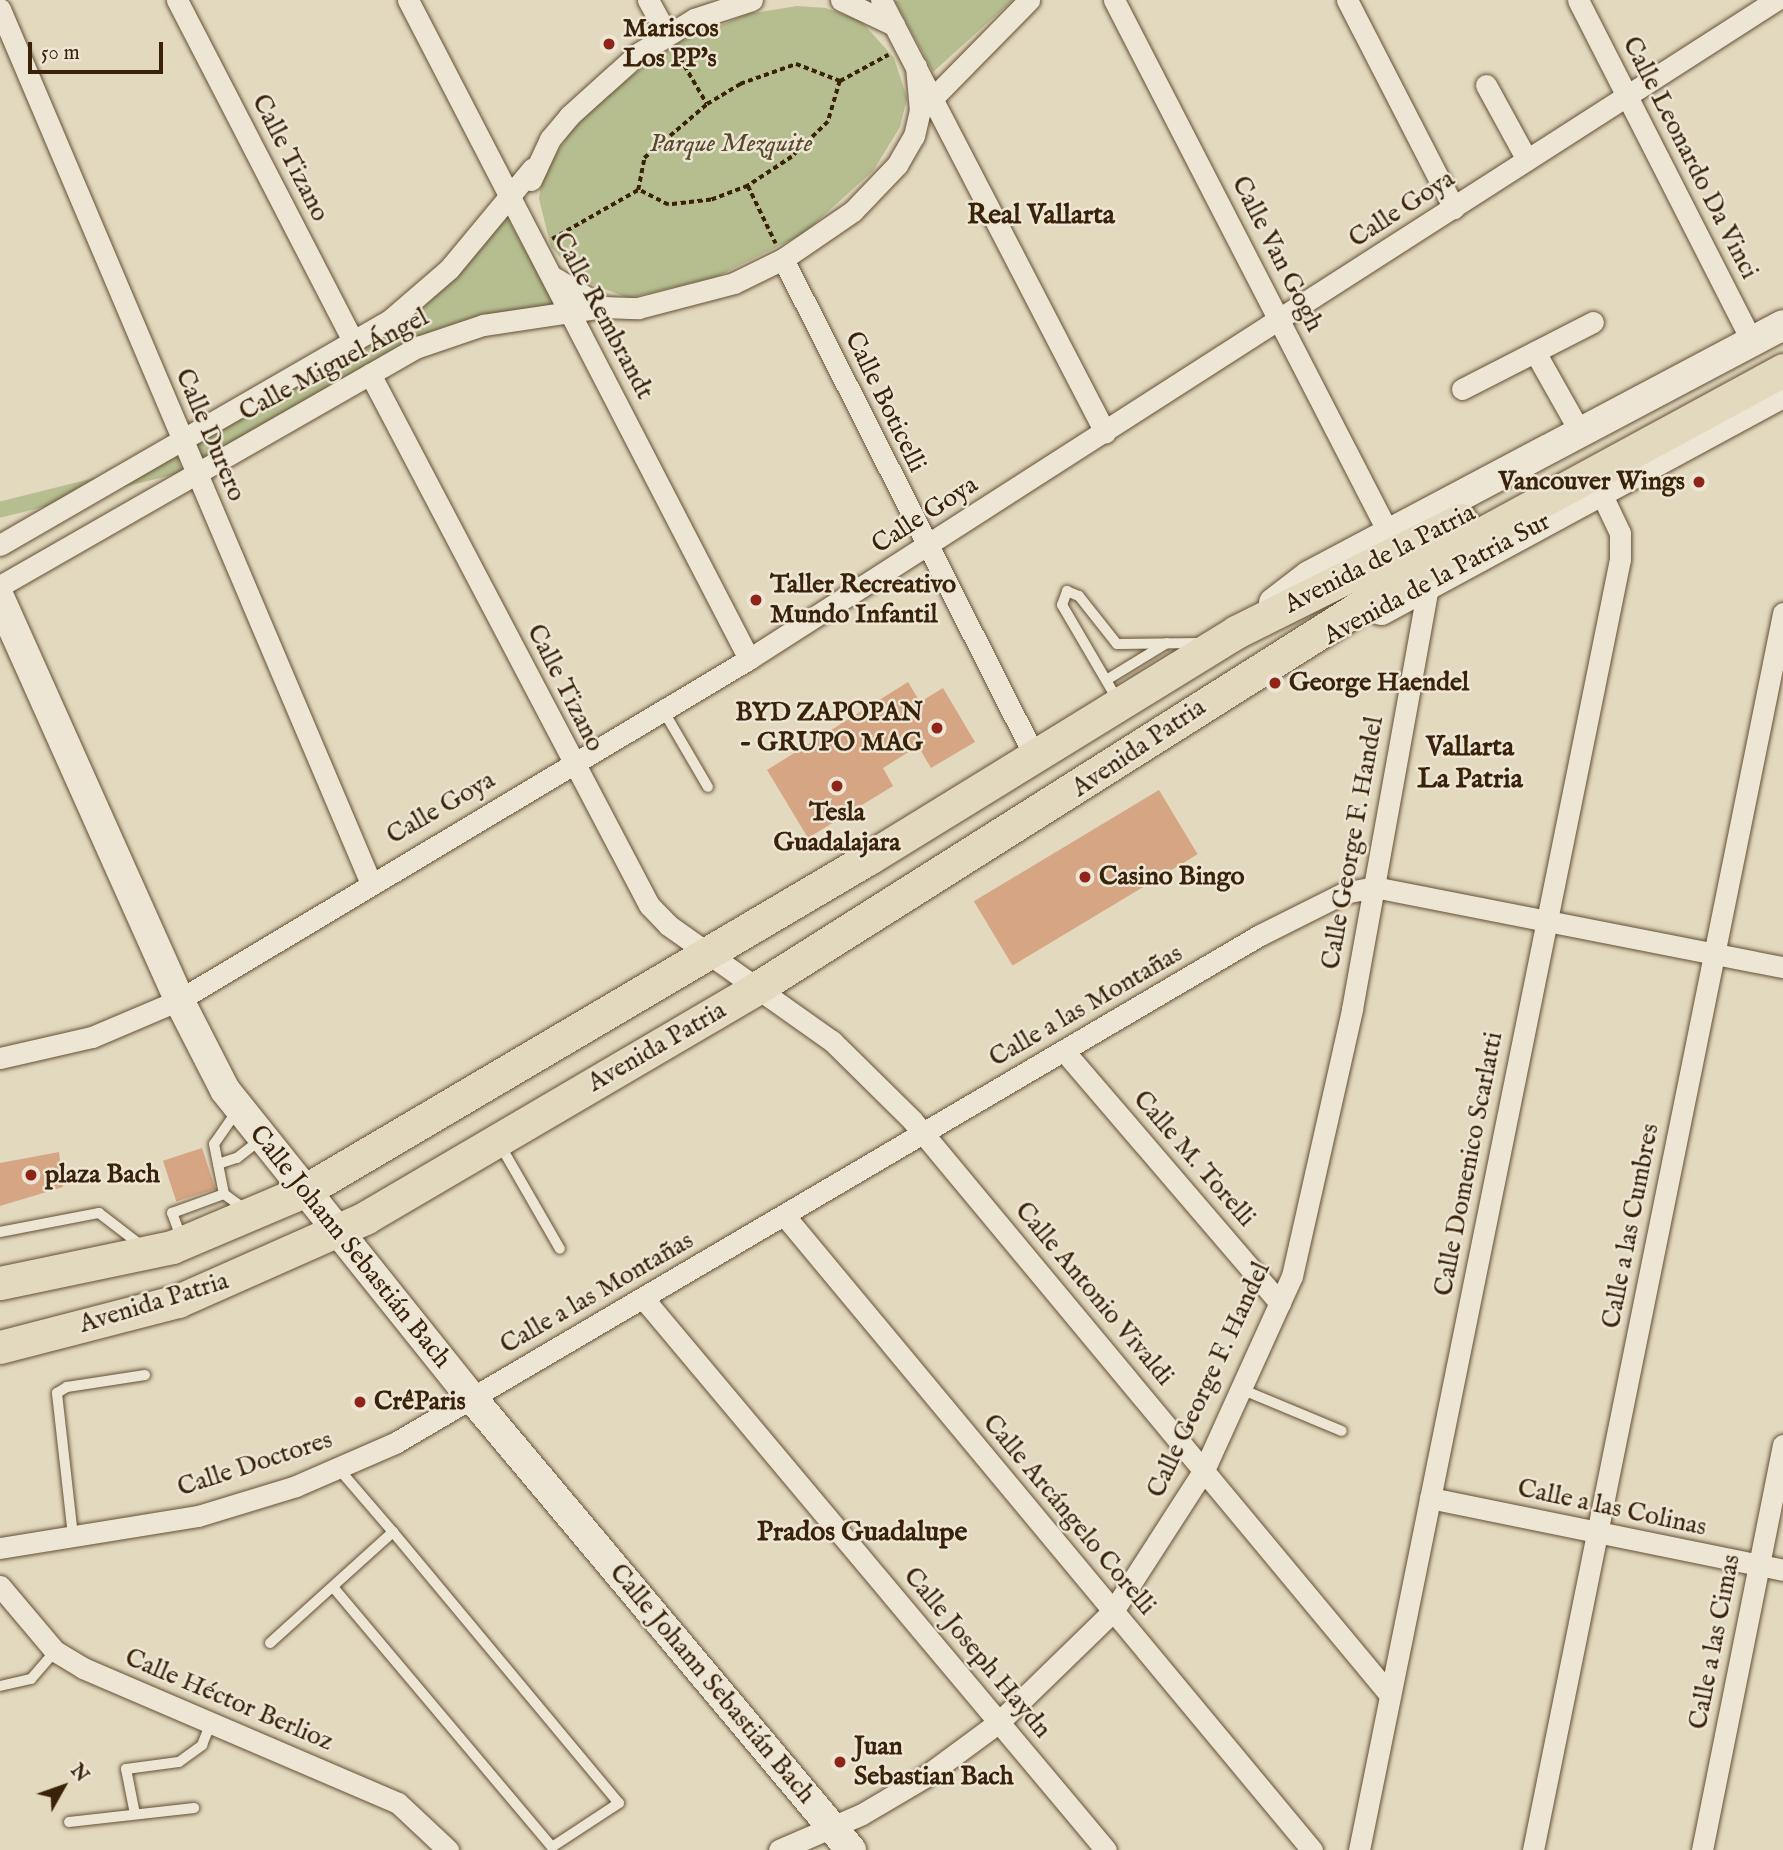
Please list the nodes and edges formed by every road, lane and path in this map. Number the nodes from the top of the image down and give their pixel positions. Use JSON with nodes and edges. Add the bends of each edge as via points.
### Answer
{"nodes":[{"id":1,"x":16,"y":0,"type":"edge"},
{"id":2,"x":177,"y":0,"type":"edge"},
{"id":3,"x":408,"y":0,"type":"edge"},
{"id":4,"x":648,"y":0,"type":"edge"},
{"id":5,"x":752,"y":0,"type":"edge"},
{"id":6,"x":841,"y":0,"type":"edge"},
{"id":7,"x":881,"y":0,"type":"edge"},
{"id":8,"x":1029,"y":0,"type":"edge"},
{"id":9,"x":1114,"y":0,"type":"edge"},
{"id":10,"x":1348,"y":0,"type":"edge"},
{"id":11,"x":1578,"y":0,"type":"edge"},
{"id":12,"x":1776,"y":0,"type":"edge"},
{"id":13,"x":0,"y":10,"type":"edge"},
{"id":14,"x":894,"y":25,"type":"junction"},
{"id":15,"x":666,"y":33,"type":"junction"},
{"id":16,"x":905,"y":46,"type":"junction"},
{"id":17,"x":840,"y":81,"type":"junction"},
{"id":18,"x":1486,"y":85,"type":"dead end"},
{"id":19,"x":1626,"y":95,"type":"junction"},
{"id":20,"x":707,"y":104,"type":"junction"},
{"id":21,"x":927,"y":104,"type":"junction"},
{"id":22,"x":1527,"y":160,"type":"junction"},
{"id":23,"x":533,"y":168,"type":"junction"},
{"id":24,"x":748,"y":186,"type":"junction"},
{"id":25,"x":638,"y":190,"type":"junction"},
{"id":26,"x":510,"y":199,"type":"junction"},
{"id":27,"x":1454,"y":208,"type":"junction"},
{"id":28,"x":523,"y":225,"type":"junction"},
{"id":29,"x":536,"y":249,"type":"junction"},
{"id":30,"x":783,"y":259,"type":"junction"},
{"id":31,"x":551,"y":276,"type":"junction"},
{"id":32,"x":603,"y":307,"type":"junction"},
{"id":33,"x":571,"y":312,"type":"junction"},
{"id":34,"x":1279,"y":320,"type":"junction"},
{"id":35,"x":1593,"y":322,"type":"dead end"},
{"id":36,"x":1783,"y":325,"type":"edge"},
{"id":37,"x":354,"y":343,"type":"junction"},
{"id":38,"x":1767,"y":344,"type":"edge"},
{"id":39,"x":1535,"y":352,"type":"junction"},
{"id":40,"x":370,"y":374,"type":"junction"},
{"id":41,"x":1462,"y":389,"type":"dead end"},
{"id":42,"x":1783,"y":389,"type":"edge"},
{"id":43,"x":1105,"y":432,"type":"junction"},
{"id":44,"x":1580,"y":432,"type":"junction"},
{"id":45,"x":182,"y":441,"type":"junction"},
{"id":46,"x":196,"y":474,"type":"junction"},
{"id":47,"x":1601,"y":493,"type":"junction"},
{"id":48,"x":1389,"y":534,"type":"junction"},
{"id":49,"x":0,"y":545,"type":"edge"},
{"id":50,"x":926,"y":548,"type":"junction"},
{"id":51,"x":1428,"y":585,"type":"junction"},
{"id":52,"x":0,"y":586,"type":"edge"},
{"id":53,"x":0,"y":599,"type":"edge"},
{"id":54,"x":1783,"y":613,"type":"edge"},
{"id":55,"x":1226,"y":638,"type":"junction"},
{"id":56,"x":1170,"y":642,"type":"junction"},
{"id":57,"x":749,"y":659,"type":"junction"},
{"id":58,"x":1273,"y":659,"type":"junction"},
{"id":59,"x":1113,"y":691,"type":"junction"},
{"id":60,"x":663,"y":710,"type":"junction"},
{"id":61,"x":1034,"y":755,"type":"junction"},
{"id":62,"x":572,"y":763,"type":"junction"},
{"id":63,"x":708,"y":787,"type":"dead end"},
{"id":64,"x":370,"y":881,"type":"junction"},
{"id":65,"x":1374,"y":887,"type":"junction"},
{"id":66,"x":1547,"y":921,"type":"junction"},
{"id":67,"x":708,"y":953,"type":"junction"},
{"id":68,"x":1714,"y":954,"type":"junction"},
{"id":69,"x":1783,"y":967,"type":"edge"},
{"id":70,"x":757,"y":988,"type":"junction"},
{"id":71,"x":179,"y":1000,"type":"junction"},
{"id":72,"x":1064,"y":1051,"type":"junction"},
{"id":73,"x":0,"y":1058,"type":"edge"},
{"id":74,"x":239,"y":1108,"type":"junction"},
{"id":75,"x":924,"y":1133,"type":"junction"},
{"id":76,"x":261,"y":1139,"type":"junction"},
{"id":77,"x":498,"y":1140,"type":"junction"},
{"id":78,"x":218,"y":1164,"type":"junction"},
{"id":79,"x":306,"y":1190,"type":"junction"},
{"id":80,"x":225,"y":1194,"type":"junction"},
{"id":81,"x":254,"y":1215,"type":"junction"},
{"id":82,"x":783,"y":1215,"type":"junction"},
{"id":83,"x":0,"y":1232,"type":"edge"},
{"id":84,"x":340,"y":1232,"type":"junction"},
{"id":85,"x":183,"y":1243,"type":"junction"},
{"id":86,"x":560,"y":1249,"type":"dead end"},
{"id":87,"x":150,"y":1251,"type":"junction"},
{"id":88,"x":0,"y":1283,"type":"edge"},
{"id":89,"x":643,"y":1298,"type":"junction"},
{"id":90,"x":1280,"y":1303,"type":"junction"},
{"id":91,"x":0,"y":1347,"type":"edge"},
{"id":92,"x":145,"y":1375,"type":"dead end"},
{"id":93,"x":1241,"y":1389,"type":"junction"},
{"id":94,"x":472,"y":1398,"type":"junction"},
{"id":95,"x":1342,"y":1431,"type":"dead end"},
{"id":96,"x":1783,"y":1446,"type":"edge"},
{"id":97,"x":338,"y":1468,"type":"junction"},
{"id":98,"x":1204,"y":1470,"type":"junction"},
{"id":99,"x":1430,"y":1498,"type":"junction"},
{"id":100,"x":393,"y":1532,"type":"junction"},
{"id":101,"x":1599,"y":1534,"type":"junction"},
{"id":102,"x":73,"y":1536,"type":"junction"},
{"id":103,"x":0,"y":1548,"type":"edge"},
{"id":104,"x":1759,"y":1567,"type":"junction"},
{"id":105,"x":1783,"y":1570,"type":"edge"},
{"id":106,"x":0,"y":1586,"type":"edge"},
{"id":107,"x":333,"y":1587,"type":"junction"},
{"id":108,"x":1113,"y":1611,"type":"junction"},
{"id":109,"x":270,"y":1643,"type":"dead end"},
{"id":110,"x":54,"y":1651,"type":"junction"},
{"id":111,"x":0,"y":1686,"type":"edge"},
{"id":112,"x":1390,"y":1695,"type":"junction"},
{"id":113,"x":999,"y":1722,"type":"junction"},
{"id":114,"x":211,"y":1723,"type":"junction"},
{"id":115,"x":194,"y":1808,"type":"dead end"},
{"id":116,"x":135,"y":1814,"type":"junction"},
{"id":117,"x":69,"y":1822,"type":"dead end"},
{"id":118,"x":842,"y":1839,"type":"edge"},
{"id":119,"x":448,"y":1850,"type":"edge"},
{"id":120,"x":779,"y":1850,"type":"edge"},
{"id":121,"x":1105,"y":1850,"type":"edge"},
{"id":122,"x":1312,"y":1850,"type":"edge"},
{"id":123,"x":1359,"y":1850,"type":"edge"},
{"id":124,"x":1533,"y":1850,"type":"edge"},
{"id":125,"x":1702,"y":1850,"type":"edge"}],
"edges":[{"from":1,"to":13,"type":"street"},
{"from":2,"to":37,"type":"street","name":"Calle Tizano"},
{"from":3,"to":26,"type":"street","name":"Calle Rembrandt"},
{"from":4,"to":15,"type":"street"},
{"from":5,"to":15,"type":"street","name":"Calle Miguel Ángel"},
{"from":6,"to":14,"type":"street"},
{"from":7,"to":14,"type":"street"},
{"from":8,"to":21,"type":"street","name":"Calle Miguel Ángel"},
{"from":9,"to":34,"type":"street","name":"Calle Van Gogh"},
{"from":10,"to":27,"type":"street"},
{"from":11,"to":19,"type":"street","name":"Calle Leonardo Da Vinci"},
{"from":12,"to":19,"type":"street","name":"Calle Goya"},
{"from":13,"to":45,"type":"street","name":"Calle Durero"},
{"from":14,"to":16,"type":"street"},
{"from":15,"to":20,"type":"path"},
{"from":15,"to":23,"type":"street","name":"Calle Miguel Ángel","via":[[569,116]]},
{"from":16,"to":17,"type":"path"},
{"from":16,"to":21,"type":"street","name":"Calle Miguel Ángel"},
{"from":17,"to":20,"type":"path","via":[[796,64],[740,84]]},
{"from":17,"to":24,"type":"path","via":[[828,122],[792,157]]},
{"from":18,"to":22,"type":"street"},
{"from":19,"to":22,"type":"street","name":"Calle Goya"},
{"from":19,"to":38,"type":"street","name":"Calle Leonardo Da Vinci"},
{"from":20,"to":25,"type":"path","via":[[644,158]]},
{"from":21,"to":30,"type":"street","name":"Calle Miguel Ángel","via":[[914,136],[875,189],[853,211]]},
{"from":21,"to":43,"type":"street"},
{"from":22,"to":27,"type":"street","name":"Calle Goya"},
{"from":23,"to":26,"type":"street","name":"Calle Miguel Ángel"},
{"from":23,"to":28,"type":"street","name":"Calle Miguel Ángel"},
{"from":24,"to":25,"type":"path","via":[[711,200],[668,205]]},
{"from":24,"to":30,"type":"path"},
{"from":25,"to":29,"type":"path"},
{"from":26,"to":28,"type":"street","name":"Calle Rembrandt"},
{"from":26,"to":37,"type":"street","name":"Calle Miguel Ángel","via":[[449,269]]},
{"from":27,"to":34,"type":"street","name":"Calle Goya"},
{"from":28,"to":29,"type":"street","name":"Calle Rembrandt"},
{"from":29,"to":31,"type":"street","name":"Calle Rembrandt"},
{"from":30,"to":32,"type":"street","name":"Calle Miguel Ángel","via":[[734,284],[671,303]]},
{"from":30,"to":50,"type":"street","name":"Calle Boticelli"},
{"from":31,"to":32,"type":"street"},
{"from":31,"to":33,"type":"street","name":"Calle Rembrandt"},
{"from":32,"to":33,"type":"street","name":"Calle Miguel Ángel"},
{"from":33,"to":40,"type":"street","name":"Calle Miguel Ángel","via":[[448,335]]},
{"from":33,"to":57,"type":"street","name":"Calle Rembrandt"},
{"from":34,"to":43,"type":"street","name":"Calle Goya"},
{"from":34,"to":48,"type":"street","name":"Calle Van Gogh"},
{"from":35,"to":39,"type":"street"},
{"from":36,"to":38,"type":"street"},
{"from":37,"to":45,"type":"street","name":"Calle Miguel Ángel"},
{"from":38,"to":44,"type":"street"},
{"from":38,"to":55,"type":"main road","name":"Avenida de la Patria","via":[[1426,539]]},
{"from":39,"to":41,"type":"street"},
{"from":39,"to":44,"type":"street"},
{"from":40,"to":46,"type":"street","name":"Calle Miguel Ángel"},
{"from":40,"to":62,"type":"street","name":"Calle Tizano"},
{"from":42,"to":47,"type":"street","name":"Avenida de la Patria Sur"},
{"from":42,"to":58,"type":"main road","name":"Avenida de la Patria","via":[[1439,557]]},
{"from":43,"to":50,"type":"street","name":"Calle Goya"},
{"from":44,"to":48,"type":"street"},
{"from":45,"to":46,"type":"street","name":"Calle Durero"},
{"from":45,"to":49,"type":"street","name":"Calle Miguel Ángel"},
{"from":46,"to":52,"type":"street","name":"Calle Miguel Ángel"},
{"from":46,"to":64,"type":"street","name":"Calle Durero"},
{"from":47,"to":51,"type":"street","name":"Avenida de la Patria Sur"},
{"from":47,"to":66,"type":"street","name":"Calle Domenico Scarlatti","via":[[1622,546]]},
{"from":48,"to":55,"type":"street","via":[[1309,576]]},
{"from":50,"to":57,"type":"street","name":"Calle Goya"},
{"from":50,"to":61,"type":"street","name":"Calle Boticelli"},
{"from":51,"to":58,"type":"street","name":"Avenida de la Patria Sur","via":[[1327,639]]},
{"from":51,"to":65,"type":"street","name":"Calle George F. Handel"},
{"from":53,"to":71,"type":"street","name":"Calle Johann Sebastián Bach"},
{"from":54,"to":68,"type":"street","name":"Calle a las Cumbres"},
{"from":55,"to":56,"type":"lane"},
{"from":55,"to":59,"type":"main road","name":"Avenida Patria"},
{"from":56,"to":59,"type":"lane"},
{"from":56,"to":59,"type":"lane","via":[[1117,645],[1079,596],[1068,591],[1060,599],[1062,605]]},
{"from":57,"to":60,"type":"street","name":"Calle Goya"},
{"from":58,"to":70,"type":"main road","name":"Avenida Patria","via":[[1062,799]]},
{"from":59,"to":61,"type":"main road","name":"Avenida Patria"},
{"from":60,"to":62,"type":"street","name":"Calle Goya"},
{"from":60,"to":63,"type":"lane"},
{"from":61,"to":67,"type":"main road","name":"Avenida Patria"},
{"from":62,"to":64,"type":"street","name":"Calle Goya"},
{"from":62,"to":67,"type":"street","name":"Calle Tizano","via":[[649,905]]},
{"from":64,"to":71,"type":"street","name":"Calle Goya"},
{"from":65,"to":66,"type":"street","name":"Calle a las Montañas"},
{"from":65,"to":72,"type":"street","name":"Calle a las Montañas","via":[[1319,903]]},
{"from":65,"to":90,"type":"street","name":"Calle George F. Handel","via":[[1292,1276]]},
{"from":66,"to":68,"type":"street","name":"Calle a las Montañas"},
{"from":66,"to":99,"type":"street","name":"Calle Domenico Scarlatti"},
{"from":67,"to":70,"type":"street","name":"Calle Tizano"},
{"from":67,"to":79,"type":"main road","name":"Avenida Patria"},
{"from":68,"to":69,"type":"street","name":"Calle a las Montañas"},
{"from":68,"to":101,"type":"street","name":"Calle a las Cumbres"},
{"from":70,"to":75,"type":"street","name":"Calle Antonio Vivaldi","via":[[832,1041]]},
{"from":70,"to":77,"type":"main road","name":"Avenida Patria"},
{"from":71,"to":73,"type":"street","name":"Calle Goya","via":[[92,1037]]},
{"from":71,"to":74,"type":"street","name":"Calle Johann Sebastián Bach"},
{"from":72,"to":75,"type":"street","name":"Calle a las Montañas"},
{"from":72,"to":90,"type":"street","name":"Calle M. Torelli"},
{"from":74,"to":76,"type":"street","name":"Calle Johann Sebastián Bach"},
{"from":74,"to":78,"type":"lane","via":[[215,1144]]},
{"from":75,"to":82,"type":"street","name":"Calle a las Montañas"},
{"from":75,"to":98,"type":"street","name":"Calle Antonio Vivaldi"},
{"from":76,"to":78,"type":"lane","via":[[237,1158]]},
{"from":76,"to":79,"type":"street","name":"Calle Johann Sebastián Bach"},
{"from":77,"to":84,"type":"main road","name":"Avenida Patria"},
{"from":77,"to":86,"type":"lane"},
{"from":78,"to":80,"type":"lane"},
{"from":79,"to":81,"type":"main road","name":"Avenida Patria"},
{"from":79,"to":84,"type":"street","name":"Calle Johann Sebastián Bach"},
{"from":80,"to":81,"type":"lane"},
{"from":80,"to":85,"type":"lane","via":[[172,1213]]},
{"from":81,"to":85,"type":"main road","name":"Avenida Patria"},
{"from":82,"to":89,"type":"street","name":"Calle a las Montañas"},
{"from":82,"to":108,"type":"street","name":"Calle Arcángelo Corelli"},
{"from":83,"to":87,"type":"lane","via":[[99,1213]]},
{"from":84,"to":91,"type":"main road","name":"Avenida Patria","via":[[178,1301]]},
{"from":84,"to":94,"type":"street","name":"Calle Johann Sebastián Bach"},
{"from":85,"to":87,"type":"main road","name":"Avenida Patria"},
{"from":87,"to":88,"type":"main road","name":"Avenida Patria"},
{"from":89,"to":94,"type":"street","name":"Calle a las Montañas"},
{"from":89,"to":113,"type":"street","name":"Calle Joseph Haydn"},
{"from":90,"to":93,"type":"street","name":"Calle George F. Handel"},
{"from":92,"to":102,"type":"lane","via":[[67,1387],[57,1393]]},
{"from":93,"to":95,"type":"lane"},
{"from":93,"to":98,"type":"street","name":"Calle George F. Handel"},
{"from":94,"to":97,"type":"street","name":"Calle Doctores","via":[[395,1443]]},
{"from":94,"to":118,"type":"street","name":"Calle Johann Sebastián Bach"},
{"from":96,"to":104,"type":"street","name":"Calle a las Cimas"},
{"from":97,"to":100,"type":"lane"},
{"from":97,"to":102,"type":"street","name":"Calle Doctores","via":[[198,1516]]},
{"from":98,"to":108,"type":"street","name":"Calle George F. Handel"},
{"from":98,"to":112,"type":"street","name":"Calle Antonio Vivaldi"},
{"from":99,"to":101,"type":"street","name":"Calle a las Colinas"},
{"from":99,"to":112,"type":"street","name":"Calle Domenico Scarlatti"},
{"from":100,"to":107,"type":"lane"},
{"from":100,"to":107,"type":"lane","via":[[619,1803],[552,1847]]},
{"from":101,"to":104,"type":"street","name":"Calle a las Colinas"},
{"from":101,"to":124,"type":"street","name":"Calle a las Cumbres"},
{"from":102,"to":103,"type":"street","name":"Calle Doctores"},
{"from":104,"to":105,"type":"street","name":"Calle a las Colinas"},
{"from":104,"to":125,"type":"street","name":"Calle a las Cimas"},
{"from":106,"to":110,"type":"street","name":"Calle Héctor Berlioz"},
{"from":107,"to":109,"type":"lane"},
{"from":108,"to":113,"type":"street","name":"Calle George F. Handel"},
{"from":108,"to":122,"type":"street","name":"Calle Arcángelo Corelli"},
{"from":110,"to":111,"type":"lane","via":[[31,1679]]},
{"from":110,"to":114,"type":"street","name":"Calle Héctor Berlioz"},
{"from":112,"to":123,"type":"street","name":"Calle Domenico Scarlatti"},
{"from":113,"to":118,"type":"street","name":"Calle George F. Handel"},
{"from":113,"to":121,"type":"street","name":"Calle Joseph Haydn"},
{"from":114,"to":116,"type":"lane","via":[[202,1745],[179,1762],[126,1769]]},
{"from":114,"to":119,"type":"street","name":"Calle Héctor Berlioz","via":[[398,1803]]},
{"from":115,"to":116,"type":"lane"},
{"from":116,"to":117,"type":"lane"},
{"from":118,"to":120,"type":"street","name":"Calle George F. Handel"}]}
